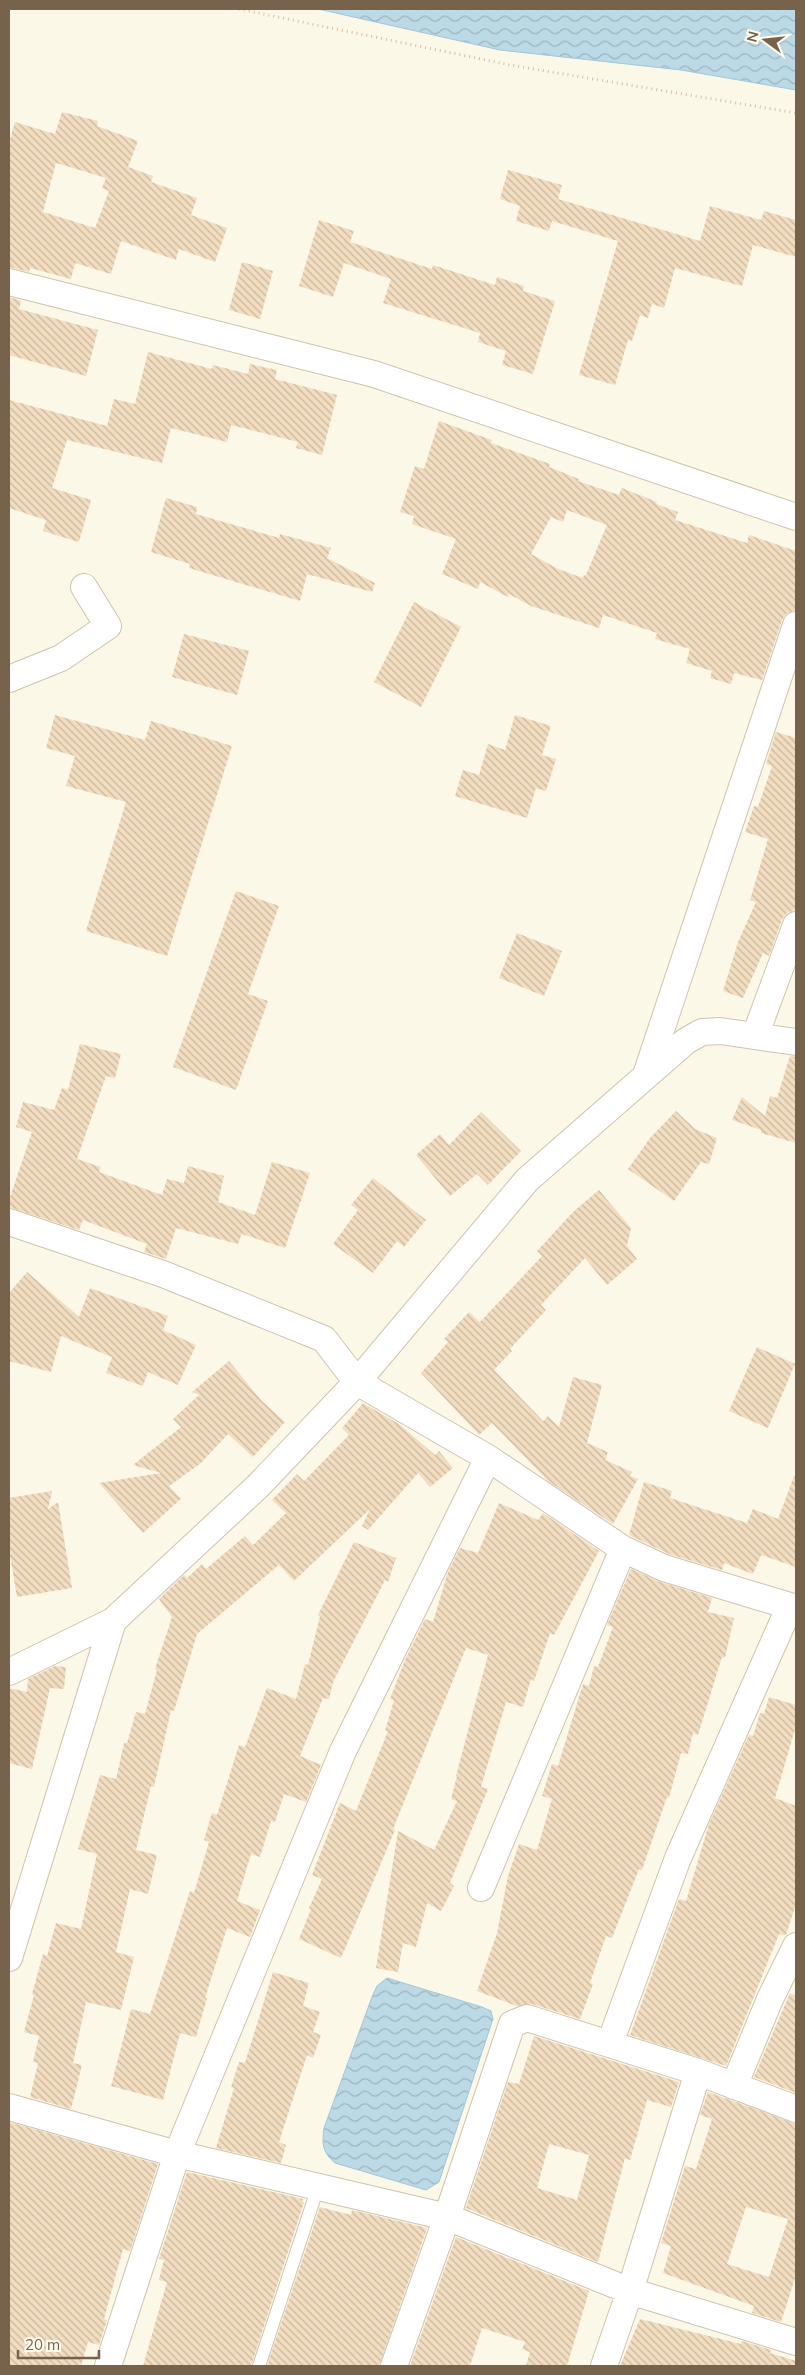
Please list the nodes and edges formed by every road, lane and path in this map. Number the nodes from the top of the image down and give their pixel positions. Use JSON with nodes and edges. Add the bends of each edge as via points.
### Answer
{"nodes":[{"id":1,"x":239,"y":9,"type":"edge"},
{"id":2,"x":796,"y":113,"type":"edge"},
{"id":3,"x":9,"y":282,"type":"edge"},
{"id":4,"x":796,"y":517,"type":"edge"},
{"id":5,"x":84,"y":587,"type":"dead end"},
{"id":6,"x":796,"y":624,"type":"edge"},
{"id":7,"x":9,"y":679,"type":"edge"},
{"id":8,"x":796,"y":925,"type":"edge"},
{"id":9,"x":755,"y":1036,"type":"junction"},
{"id":10,"x":796,"y":1042,"type":"edge"},
{"id":11,"x":646,"y":1076,"type":"junction"},
{"id":12,"x":9,"y":1222,"type":"edge"},
{"id":13,"x":357,"y":1382,"type":"junction"},
{"id":14,"x":488,"y":1458,"type":"junction"},
{"id":15,"x":623,"y":1549,"type":"junction"},
{"id":16,"x":793,"y":1607,"type":"edge"},
{"id":17,"x":113,"y":1621,"type":"junction"},
{"id":18,"x":9,"y":1672,"type":"edge"},
{"id":19,"x":481,"y":1888,"type":"dead end"},
{"id":20,"x":796,"y":1946,"type":"edge"},
{"id":21,"x":9,"y":1958,"type":"edge"},
{"id":22,"x":610,"y":2043,"type":"junction"},
{"id":23,"x":698,"y":2072,"type":"junction"},
{"id":24,"x":734,"y":2086,"type":"junction"},
{"id":25,"x":9,"y":2107,"type":"edge"},
{"id":26,"x":796,"y":2109,"type":"edge"},
{"id":27,"x":177,"y":2154,"type":"junction"},
{"id":28,"x":318,"y":2187,"type":"junction"},
{"id":29,"x":447,"y":2217,"type":"junction"},
{"id":30,"x":630,"y":2291,"type":"junction"},
{"id":31,"x":796,"y":2342,"type":"edge"},
{"id":32,"x":108,"y":2366,"type":"edge"},
{"id":33,"x":259,"y":2366,"type":"edge"},
{"id":34,"x":394,"y":2366,"type":"edge"},
{"id":35,"x":604,"y":2366,"type":"edge"}],
"edges":[{"from":1,"to":2,"type":"path","via":[[510,65]]},
{"from":3,"to":4,"type":"street","via":[[374,374]]},
{"from":5,"to":7,"type":"street","via":[[108,626],[61,658]]},
{"from":6,"to":11,"type":"street"},
{"from":8,"to":9,"type":"street"},
{"from":9,"to":10,"type":"street"},
{"from":9,"to":11,"type":"street","via":[[702,1032],[686,1040]]},
{"from":11,"to":13,"type":"street","via":[[527,1180]]},
{"from":12,"to":13,"type":"street","via":[[163,1274],[324,1339]]},
{"from":13,"to":14,"type":"street"},
{"from":13,"to":17,"type":"street","via":[[258,1486]]},
{"from":14,"to":15,"type":"street"},
{"from":14,"to":27,"type":"street","via":[[343,1751]]},
{"from":15,"to":16,"type":"street","via":[[664,1568]]},
{"from":15,"to":19,"type":"street"},
{"from":16,"to":22,"type":"street","via":[[678,1858]]},
{"from":17,"to":18,"type":"street"},
{"from":17,"to":21,"type":"street"},
{"from":20,"to":24,"type":"street"},
{"from":22,"to":23,"type":"street"},
{"from":22,"to":29,"type":"street","via":[[526,2018],[512,2024]]},
{"from":23,"to":24,"type":"street"},
{"from":23,"to":30,"type":"street"},
{"from":24,"to":26,"type":"street"},
{"from":25,"to":27,"type":"street"},
{"from":27,"to":28,"type":"street"},
{"from":27,"to":32,"type":"street"},
{"from":28,"to":29,"type":"street"},
{"from":28,"to":33,"type":"lane"},
{"from":29,"to":30,"type":"street"},
{"from":29,"to":34,"type":"street"},
{"from":30,"to":31,"type":"street"},
{"from":30,"to":35,"type":"street"}]}
